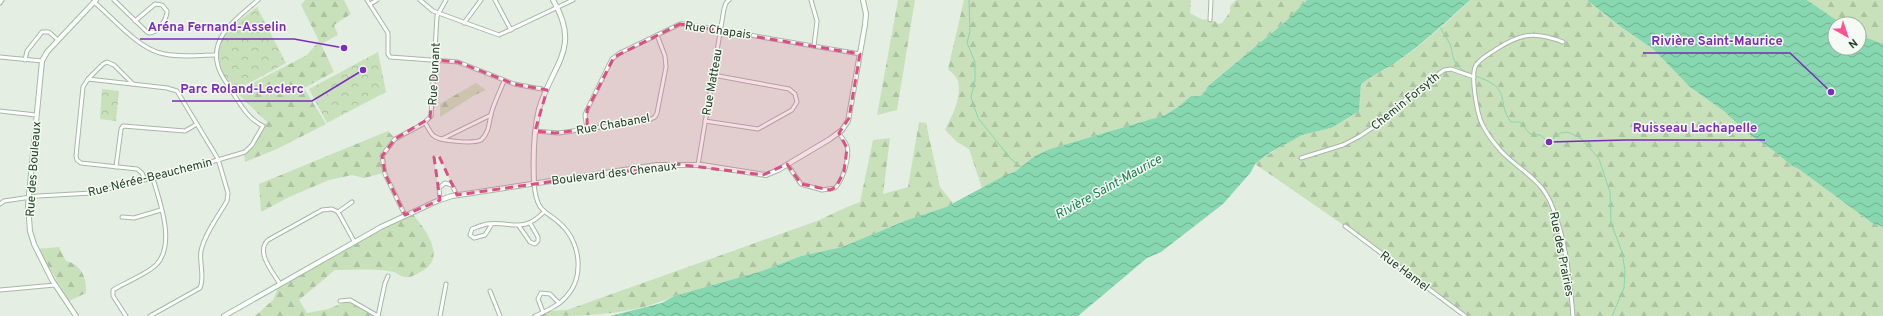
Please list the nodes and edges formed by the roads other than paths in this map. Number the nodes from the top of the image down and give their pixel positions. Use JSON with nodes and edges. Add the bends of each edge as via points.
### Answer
{"nodes":[{"id":1,"x":2,"y":0,"type":"edge"},
{"id":2,"x":114,"y":0,"type":"edge"},
{"id":3,"x":258,"y":0,"type":"edge"},
{"id":4,"x":367,"y":0,"type":"edge"},
{"id":5,"x":376,"y":0,"type":"edge"},
{"id":6,"x":420,"y":0,"type":"edge"},
{"id":7,"x":446,"y":0,"type":"edge"},
{"id":8,"x":481,"y":0,"type":"edge"},
{"id":9,"x":495,"y":0,"type":"edge"},
{"id":10,"x":552,"y":0,"type":"edge"},
{"id":11,"x":573,"y":0,"type":"edge"},
{"id":12,"x":729,"y":0,"type":"edge"},
{"id":13,"x":811,"y":0,"type":"edge"},
{"id":14,"x":864,"y":0,"type":"edge"},
{"id":15,"x":1211,"y":0,"type":"edge"},
{"id":16,"x":94,"y":1,"type":"edge"},
{"id":17,"x":0,"y":3,"type":"edge"},
{"id":18,"x":370,"y":4,"type":"junction"},
{"id":19,"x":557,"y":8,"type":"junction"},
{"id":20,"x":437,"y":13,"type":"junction"},
{"id":21,"x":1210,"y":20,"type":"dead end"},
{"id":22,"x":135,"y":21,"type":"junction"},
{"id":23,"x":464,"y":23,"type":"junction"},
{"id":24,"x":511,"y":30,"type":"junction"},
{"id":25,"x":720,"y":30,"type":"junction"},
{"id":26,"x":657,"y":35,"type":"junction"},
{"id":27,"x":58,"y":40,"type":"junction"},
{"id":28,"x":1563,"y":42,"type":"dead end"},
{"id":29,"x":814,"y":46,"type":"junction"},
{"id":30,"x":860,"y":54,"type":"junction"},
{"id":31,"x":216,"y":55,"type":"junction"},
{"id":32,"x":0,"y":57,"type":"edge"},
{"id":33,"x":24,"y":60,"type":"junction"},
{"id":34,"x":435,"y":60,"type":"junction"},
{"id":35,"x":42,"y":61,"type":"junction"},
{"id":36,"x":713,"y":75,"type":"junction"},
{"id":37,"x":1474,"y":77,"type":"junction"},
{"id":38,"x":88,"y":79,"type":"junction"},
{"id":39,"x":504,"y":81,"type":"junction"},
{"id":40,"x":133,"y":84,"type":"junction"},
{"id":41,"x":547,"y":90,"type":"junction"},
{"id":42,"x":0,"y":111,"type":"edge"},
{"id":43,"x":491,"y":114,"type":"junction"},
{"id":44,"x":36,"y":115,"type":"junction"},
{"id":45,"x":705,"y":121,"type":"junction"},
{"id":46,"x":425,"y":123,"type":"junction"},
{"id":47,"x":197,"y":124,"type":"junction"},
{"id":48,"x":587,"y":129,"type":"junction"},
{"id":49,"x":535,"y":131,"type":"junction"},
{"id":50,"x":838,"y":133,"type":"junction"},
{"id":51,"x":442,"y":138,"type":"junction"},
{"id":52,"x":1301,"y":158,"type":"dead end"},
{"id":53,"x":219,"y":160,"type":"junction"},
{"id":54,"x":787,"y":164,"type":"junction"},
{"id":55,"x":698,"y":165,"type":"junction"},
{"id":56,"x":116,"y":167,"type":"junction"},
{"id":57,"x":153,"y":179,"type":"junction"},
{"id":58,"x":145,"y":180,"type":"junction"},
{"id":59,"x":534,"y":183,"type":"junction"},
{"id":60,"x":457,"y":195,"type":"junction"},
{"id":61,"x":29,"y":198,"type":"junction"},
{"id":62,"x":440,"y":200,"type":"junction"},
{"id":63,"x":2,"y":201,"type":"edge"},
{"id":64,"x":352,"y":202,"type":"dead end"},
{"id":65,"x":0,"y":204,"type":"edge"},
{"id":66,"x":162,"y":210,"type":"junction"},
{"id":67,"x":338,"y":212,"type":"junction"},
{"id":68,"x":544,"y":212,"type":"junction"},
{"id":69,"x":405,"y":216,"type":"junction"},
{"id":70,"x":122,"y":217,"type":"dead end"},
{"id":71,"x":530,"y":223,"type":"junction"},
{"id":72,"x":492,"y":224,"type":"junction"},
{"id":73,"x":519,"y":226,"type":"junction"},
{"id":74,"x":1345,"y":226,"type":"dead end"},
{"id":75,"x":354,"y":241,"type":"junction"},
{"id":76,"x":388,"y":276,"type":"dead end"},
{"id":77,"x":280,"y":284,"type":"junction"},
{"id":78,"x":446,"y":284,"type":"dead end"},
{"id":79,"x":55,"y":285,"type":"junction"},
{"id":80,"x":0,"y":290,"type":"edge"},
{"id":81,"x":490,"y":291,"type":"dead end"},
{"id":82,"x":340,"y":301,"type":"dead end"},
{"id":83,"x":559,"y":303,"type":"junction"},
{"id":84,"x":543,"y":312,"type":"junction"},
{"id":85,"x":76,"y":316,"type":"edge"},
{"id":86,"x":126,"y":316,"type":"edge"},
{"id":87,"x":150,"y":316,"type":"edge"},
{"id":88,"x":224,"y":316,"type":"edge"},
{"id":89,"x":378,"y":316,"type":"edge"},
{"id":90,"x":440,"y":316,"type":"edge"},
{"id":91,"x":500,"y":316,"type":"edge"},
{"id":92,"x":535,"y":316,"type":"edge"},
{"id":93,"x":1465,"y":316,"type":"edge"},
{"id":94,"x":1573,"y":316,"type":"edge"}],
"edges":[{"from":1,"to":17,"type":"street"},
{"from":2,"to":22,"type":"street"},
{"from":3,"to":31,"type":"street","via":[[226,28]]},
{"from":4,"to":18,"type":"street"},
{"from":5,"to":18,"type":"street"},
{"from":6,"to":20,"type":"street"},
{"from":7,"to":20,"type":"street"},
{"from":8,"to":23,"type":"street"},
{"from":9,"to":24,"type":"street"},
{"from":10,"to":19,"type":"street"},
{"from":11,"to":19,"type":"street"},
{"from":12,"to":25,"type":"street","name":"Rue Matteau","via":[[725,5]]},
{"from":13,"to":29,"type":"street","via":[[817,21]]},
{"from":14,"to":30,"type":"street","name":"Boulevard des Chenaux","via":[[866,17]]},
{"from":15,"to":21,"type":"street"},
{"from":16,"to":27,"type":"street"},
{"from":16,"to":31,"type":"street","via":[[139,42],[153,51],[171,55]]},
{"from":18,"to":34,"type":"street","via":[[387,31],[389,56]]},
{"from":19,"to":24,"type":"street"},
{"from":19,"to":41,"type":"street","via":[[564,25],[565,44],[562,58]]},
{"from":20,"to":23,"type":"street"},
{"from":20,"to":34,"type":"street","name":"Rue Dunant"},
{"from":22,"to":22,"type":"street","via":[[147,32],[152,33],[162,22],[167,11],[162,5],[155,4]]},
{"from":23,"to":24,"type":"street","via":[[495,35]]},
{"from":25,"to":26,"type":"street","name":"Rue Chapais","via":[[683,24]]},
{"from":25,"to":29,"type":"street","name":"Rue Chapais"},
{"from":25,"to":36,"type":"street","name":"Rue Matteau"},
{"from":26,"to":48,"type":"street","name":"Rue Chapais","via":[[620,53],[610,61],[586,111]]},
{"from":26,"to":48,"type":"street","name":"Rue Chabanel","via":[[666,64],[656,116],[650,120]]},
{"from":27,"to":33,"type":"street","via":[[49,32],[42,32],[27,51]]},
{"from":27,"to":35,"type":"street"},
{"from":28,"to":37,"type":"street","via":[[1545,35],[1525,35],[1512,39],[1485,56],[1476,65]]},
{"from":29,"to":30,"type":"street","name":"Rue Chapais"},
{"from":30,"to":50,"type":"street","name":"Boulevard des Chenaux","via":[[849,118]]},
{"from":31,"to":53,"type":"street","name":"Rue Nérée-Beauchemin","via":[[220,71],[243,109],[253,121],[263,126],[245,152]]},
{"from":32,"to":33,"type":"street"},
{"from":33,"to":35,"type":"street"},
{"from":34,"to":39,"type":"street","via":[[459,62]]},
{"from":34,"to":46,"type":"street","name":"Rue Dunant","via":[[431,114]]},
{"from":35,"to":44,"type":"street","name":"Rue des Bouleaux"},
{"from":36,"to":45,"type":"street","name":"Rue Matteau"},
{"from":36,"to":45,"type":"street","via":[[788,88],[794,92],[797,102],[792,110],[758,129]]},
{"from":37,"to":52,"type":"street","name":"Chemin Forsyth","via":[[1451,69],[1444,70],[1360,136],[1343,145]]},
{"from":37,"to":94,"type":"street","name":"Rue des Prairies","via":[[1477,110],[1489,136],[1502,152],[1541,185],[1552,205],[1565,256]]},
{"from":38,"to":40,"type":"street"},
{"from":38,"to":40,"type":"street","via":[[103,64],[109,62]]},
{"from":38,"to":56,"type":"street","via":[[84,87],[76,159],[81,164]]},
{"from":39,"to":41,"type":"street"},
{"from":39,"to":43,"type":"street"},
{"from":40,"to":47,"type":"street","via":[[175,90]]},
{"from":41,"to":49,"type":"street","via":[[539,109]]},
{"from":42,"to":44,"type":"street"},
{"from":43,"to":51,"type":"street"},
{"from":43,"to":51,"type":"street","via":[[489,126],[481,140],[458,141]]},
{"from":44,"to":61,"type":"street","name":"Rue des Bouleaux"},
{"from":45,"to":55,"type":"street","name":"Rue Matteau"},
{"from":46,"to":51,"type":"street","via":[[433,135]]},
{"from":46,"to":69,"type":"street","name":"Rue Dunant","via":[[395,139],[382,156],[385,174]]},
{"from":47,"to":53,"type":"street"},
{"from":47,"to":56,"type":"street","via":[[185,130],[123,126]]},
{"from":48,"to":49,"type":"street","name":"Rue Chabanel","via":[[559,133]]},
{"from":49,"to":59,"type":"street"},
{"from":50,"to":54,"type":"street","name":"Boulevard des Chenaux"},
{"from":50,"to":54,"type":"street","via":[[847,151],[843,175],[835,188],[822,190],[801,184]]},
{"from":53,"to":57,"type":"street","name":"Rue Nérée-Beauchemin"},
{"from":53,"to":87,"type":"street","via":[[228,197],[202,248],[201,286]]},
{"from":54,"to":55,"type":"street","name":"Boulevard des Chenaux","via":[[764,175]]},
{"from":55,"to":59,"type":"street","name":"Boulevard des Chenaux","via":[[657,165]]},
{"from":56,"to":58,"type":"street","via":[[139,170]]},
{"from":57,"to":58,"type":"street","name":"Rue Nérée-Beauchemin"},
{"from":57,"to":66,"type":"street"},
{"from":58,"to":61,"type":"street","name":"Rue Nérée-Beauchemin","via":[[92,193]]},
{"from":59,"to":60,"type":"street","name":"Boulevard des Chenaux"},
{"from":59,"to":68,"type":"street","via":[[538,203]]},
{"from":60,"to":62,"type":"street","name":"Boulevard des Chenaux"},
{"from":60,"to":62,"type":"street","via":[[452,185],[445,183],[440,188]]},
{"from":61,"to":63,"type":"street","name":"Rue Nérée-Beauchemin"},
{"from":61,"to":79,"type":"street","name":"Rue des Bouleaux","via":[[32,238]]},
{"from":62,"to":69,"type":"street","name":"Boulevard des Chenaux"},
{"from":63,"to":65,"type":"street","name":"Rue Nérée-Beauchemin"},
{"from":64,"to":67,"type":"street"},
{"from":66,"to":70,"type":"street","via":[[134,218]]},
{"from":66,"to":86,"type":"street","via":[[166,231],[162,256],[153,267],[113,291],[113,296]]},
{"from":67,"to":75,"type":"street"},
{"from":67,"to":77,"type":"street","via":[[332,209],[322,210],[265,243],[263,254]]},
{"from":68,"to":71,"type":"street"},
{"from":68,"to":83,"type":"street","via":[[568,232],[578,257],[578,273],[574,284]]},
{"from":69,"to":75,"type":"street","name":"Boulevard des Chenaux"},
{"from":71,"to":73,"type":"street"},
{"from":71,"to":73,"type":"street","via":[[539,238],[534,244]]},
{"from":72,"to":72,"type":"street","via":[[472,229],[471,236],[474,238],[484,235]]},
{"from":72,"to":73,"type":"street"},
{"from":74,"to":93,"type":"street","name":"Rue Hamel"},
{"from":75,"to":77,"type":"street","name":"Boulevard des Chenaux"},
{"from":76,"to":89,"type":"street"},
{"from":77,"to":88,"type":"street","name":"Boulevard des Chenaux"},
{"from":78,"to":90,"type":"street"},
{"from":79,"to":80,"type":"street"},
{"from":79,"to":85,"type":"street","name":"Rue des Bouleaux"},
{"from":81,"to":91,"type":"street"},
{"from":82,"to":89,"type":"street","via":[[350,300]]},
{"from":83,"to":84,"type":"street"},
{"from":83,"to":84,"type":"street","via":[[550,294],[541,293],[538,298]]},
{"from":84,"to":92,"type":"street"}]}
